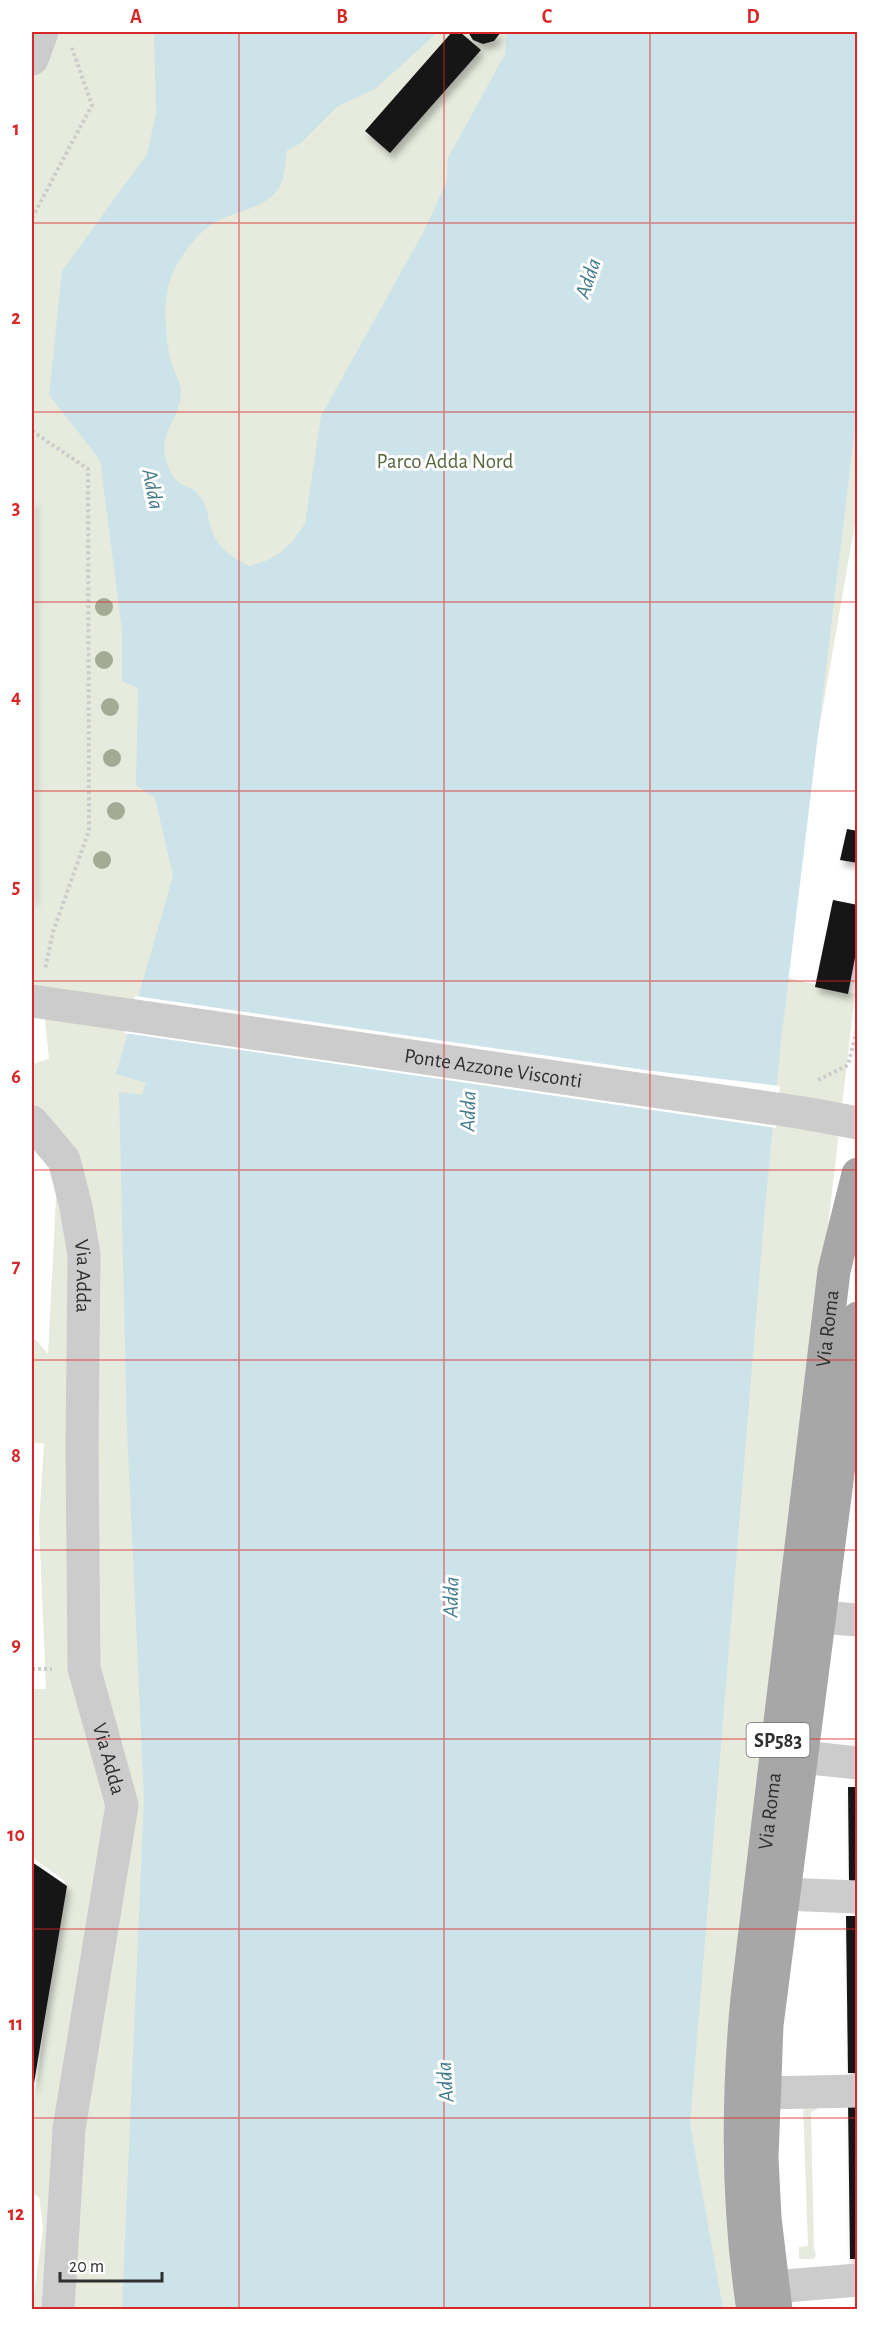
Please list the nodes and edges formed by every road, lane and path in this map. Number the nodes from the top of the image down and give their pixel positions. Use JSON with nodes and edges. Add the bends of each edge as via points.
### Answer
{"nodes":[{"id":1,"x":38,"y":42,"type":"edge"},
{"id":2,"x":32,"y":218,"type":"edge"},
{"id":3,"x":32,"y":431,"type":"edge"},
{"id":4,"x":858,"y":804,"type":"edge"},
{"id":5,"x":858,"y":868,"type":"edge"},
{"id":6,"x":38,"y":987,"type":"edge"},
{"id":7,"x":858,"y":1026,"type":"edge"},
{"id":8,"x":811,"y":1083,"type":"dead end"},
{"id":9,"x":32,"y":1122,"type":"edge"},
{"id":10,"x":858,"y":1123,"type":"edge"},
{"id":11,"x":858,"y":1174,"type":"edge"},
{"id":12,"x":858,"y":1318,"type":"edge"},
{"id":13,"x":819,"y":1617,"type":"junction"},
{"id":14,"x":858,"y":1620,"type":"edge"},
{"id":15,"x":801,"y":1757,"type":"junction"},
{"id":16,"x":858,"y":1763,"type":"edge"},
{"id":17,"x":783,"y":1894,"type":"junction"},
{"id":18,"x":858,"y":1897,"type":"edge"},
{"id":19,"x":858,"y":2091,"type":"edge"},
{"id":20,"x":763,"y":2092,"type":"junction"},
{"id":21,"x":856,"y":2281,"type":"edge"},
{"id":22,"x":768,"y":2302,"type":"edge"},
{"id":23,"x":58,"y":2310,"type":"edge"}],
"edges":[{"from":1,"to":2,"type":"path","via":[[71,43],[92,105]]},
{"from":3,"to":6,"type":"path","via":[[88,469],[89,830]]},
{"from":4,"to":5,"type":"path"},
{"from":6,"to":10,"type":"street","name":"Ponte Azzone Visconti","via":[[130,1013]]},
{"from":7,"to":8,"type":"path","via":[[848,1065]]},
{"from":9,"to":23,"type":"street","name":"Via Adda","via":[[64,1160],[84,1255],[84,1668],[122,1805],[69,2129]]},
{"from":11,"to":22,"type":"main road","name":"Via Roma","number":"SP583","via":[[834,1271],[743,2035],[740,2183]]},
{"from":12,"to":13,"type":"main road","name":"Via Roma","number":"SP583"},
{"from":13,"to":14,"type":"street"},
{"from":13,"to":15,"type":"main road","name":"Via Roma","number":"SP583"},
{"from":15,"to":16,"type":"street"},
{"from":15,"to":17,"type":"main road","name":"Via Roma","number":"SP583"},
{"from":17,"to":18,"type":"street"},
{"from":17,"to":20,"type":"main road","name":"Via Roma","number":"SP583","via":[[767,2019]]},
{"from":19,"to":20,"type":"street"},
{"from":20,"to":22,"type":"main road","name":"Via Roma","number":"SP583"},
{"from":21,"to":22,"type":"street"}]}
